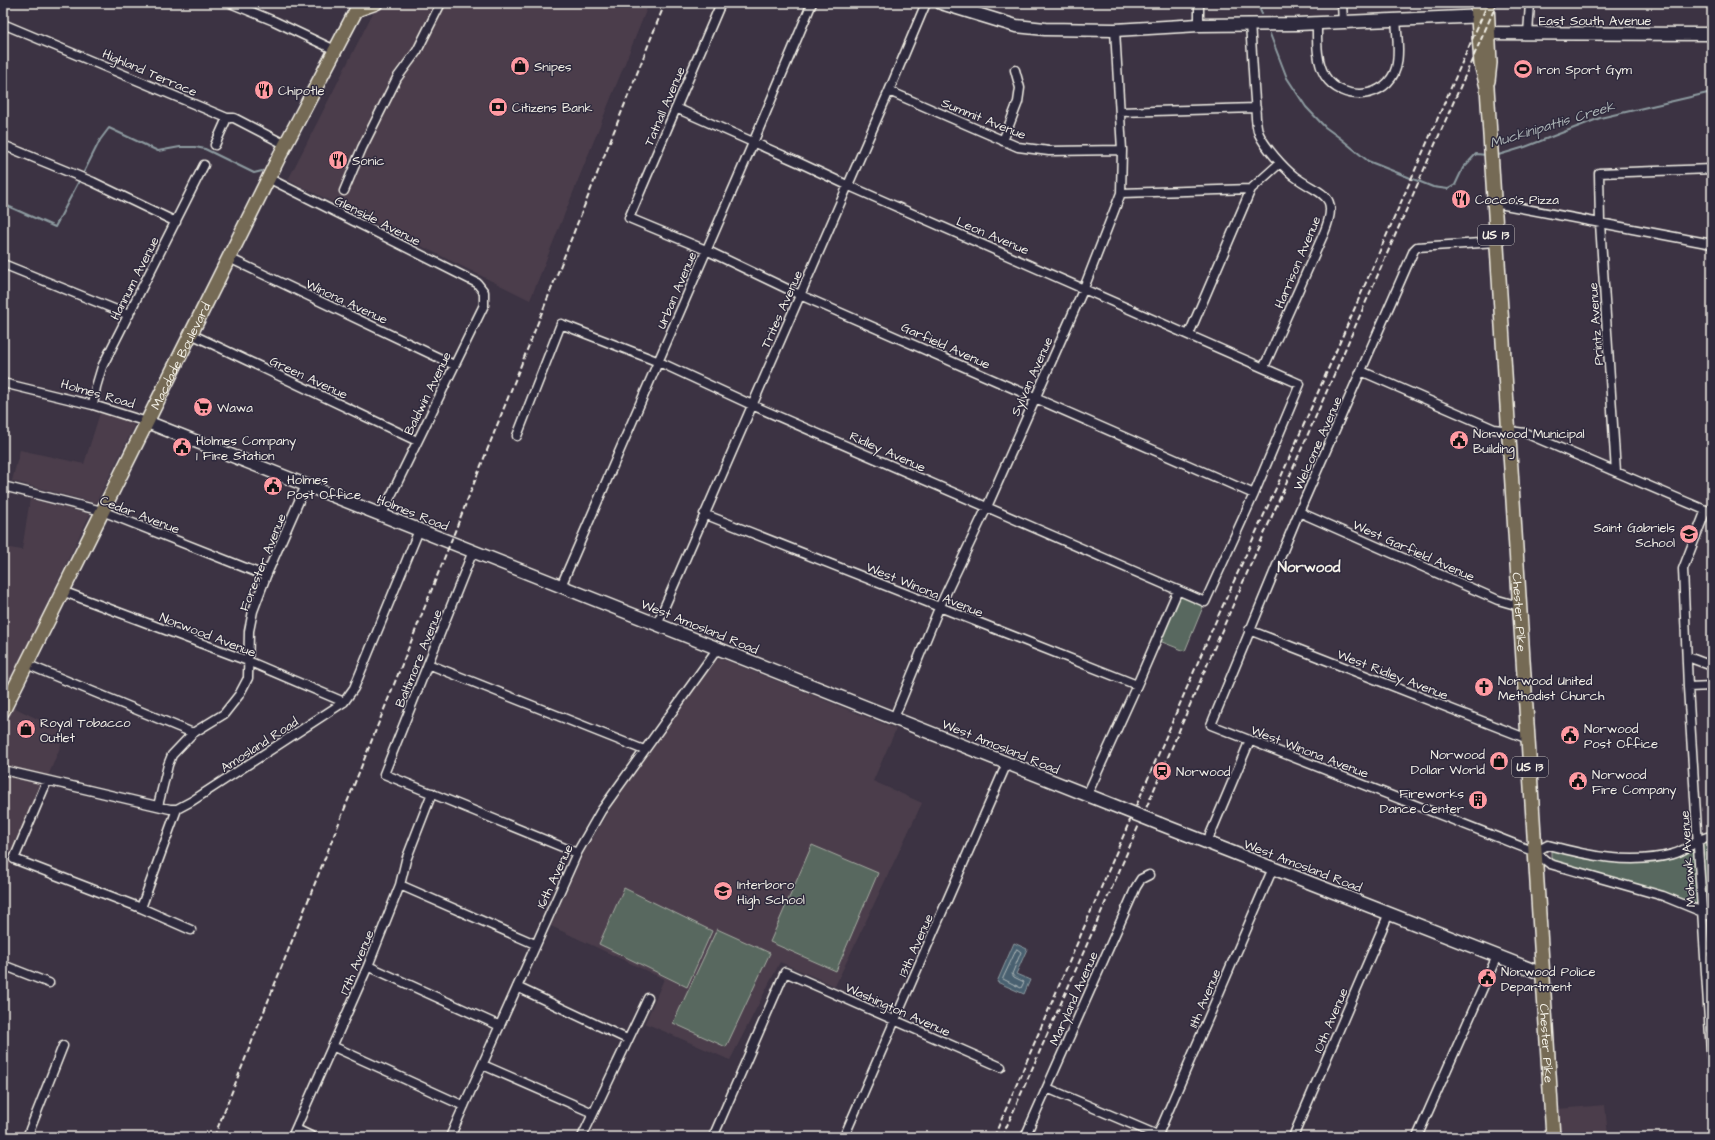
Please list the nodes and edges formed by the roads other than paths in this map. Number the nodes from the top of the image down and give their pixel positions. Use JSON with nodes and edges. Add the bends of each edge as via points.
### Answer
{"nodes":[{"id":1,"x":230,"y":3,"type":"edge"},
{"id":2,"x":376,"y":3,"type":"edge"},
{"id":3,"x":441,"y":3,"type":"edge"},
{"id":4,"x":721,"y":3,"type":"edge"},
{"id":5,"x":812,"y":3,"type":"edge"},
{"id":6,"x":926,"y":3,"type":"edge"},
{"id":7,"x":941,"y":3,"type":"edge"},
{"id":8,"x":1199,"y":3,"type":"edge"},
{"id":9,"x":1342,"y":3,"type":"edge"},
{"id":10,"x":1477,"y":3,"type":"edge"},
{"id":11,"x":1487,"y":3,"type":"edge"},
{"id":12,"x":1530,"y":3,"type":"edge"},
{"id":13,"x":358,"y":6,"type":"edge"},
{"id":14,"x":1483,"y":16,"type":"junction"},
{"id":15,"x":1396,"y":20,"type":"junction"},
{"id":16,"x":1343,"y":22,"type":"junction"},
{"id":17,"x":1317,"y":23,"type":"junction"},
{"id":18,"x":3,"y":24,"type":"edge"},
{"id":19,"x":1250,"y":24,"type":"junction"},
{"id":20,"x":1199,"y":25,"type":"junction"},
{"id":21,"x":1115,"y":30,"type":"junction"},
{"id":22,"x":1484,"y":33,"type":"junction"},
{"id":23,"x":1528,"y":34,"type":"junction"},
{"id":24,"x":1712,"y":34,"type":"edge"},
{"id":25,"x":335,"y":50,"type":"junction"},
{"id":26,"x":1015,"y":70,"type":"dead end"},
{"id":27,"x":889,"y":91,"type":"junction"},
{"id":28,"x":676,"y":108,"type":"junction"},
{"id":29,"x":1256,"y":108,"type":"junction"},
{"id":30,"x":1120,"y":112,"type":"junction"},
{"id":31,"x":227,"y":118,"type":"junction"},
{"id":32,"x":1003,"y":141,"type":"junction"},
{"id":33,"x":753,"y":143,"type":"junction"},
{"id":34,"x":286,"y":144,"type":"junction"},
{"id":35,"x":3,"y":145,"type":"edge"},
{"id":36,"x":215,"y":145,"type":"dead end"},
{"id":37,"x":1122,"y":150,"type":"junction"},
{"id":38,"x":1280,"y":163,"type":"junction"},
{"id":39,"x":204,"y":165,"type":"dead end"},
{"id":40,"x":1712,"y":169,"type":"edge"},
{"id":41,"x":268,"y":178,"type":"junction"},
{"id":42,"x":847,"y":185,"type":"junction"},
{"id":43,"x":1251,"y":189,"type":"junction"},
{"id":44,"x":344,"y":191,"type":"dead end"},
{"id":45,"x":1121,"y":193,"type":"junction"},
{"id":46,"x":1494,"y":203,"type":"junction"},
{"id":47,"x":628,"y":218,"type":"joint"},
{"id":48,"x":176,"y":222,"type":"junction"},
{"id":49,"x":1600,"y":223,"type":"junction"},
{"id":50,"x":1497,"y":242,"type":"junction"},
{"id":51,"x":1712,"y":244,"type":"edge"},
{"id":52,"x":706,"y":250,"type":"junction"},
{"id":53,"x":229,"y":258,"type":"junction"},
{"id":54,"x":3,"y":264,"type":"edge"},
{"id":55,"x":477,"y":283,"type":"joint"},
{"id":56,"x":1084,"y":288,"type":"junction"},
{"id":57,"x":800,"y":295,"type":"junction"},
{"id":58,"x":129,"y":315,"type":"junction"},
{"id":59,"x":191,"y":334,"type":"junction"},
{"id":60,"x":1189,"y":334,"type":"junction"},
{"id":61,"x":659,"y":362,"type":"junction"},
{"id":62,"x":454,"y":366,"type":"junction"},
{"id":63,"x":1264,"y":367,"type":"junction"},
{"id":64,"x":1361,"y":371,"type":"junction"},
{"id":65,"x":3,"y":383,"type":"edge"},
{"id":66,"x":1035,"y":398,"type":"junction"},
{"id":67,"x":93,"y":404,"type":"junction"},
{"id":68,"x":752,"y":405,"type":"junction"},
{"id":69,"x":147,"y":422,"type":"junction"},
{"id":70,"x":1509,"y":431,"type":"junction"},
{"id":71,"x":517,"y":436,"type":"dead end"},
{"id":72,"x":417,"y":441,"type":"junction"},
{"id":73,"x":1616,"y":472,"type":"junction"},
{"id":74,"x":306,"y":485,"type":"junction"},
{"id":75,"x":3,"y":486,"type":"edge"},
{"id":76,"x":1254,"y":494,"type":"junction"},
{"id":77,"x":987,"y":507,"type":"junction"},
{"id":78,"x":102,"y":511,"type":"junction"},
{"id":79,"x":1709,"y":511,"type":"edge"},
{"id":80,"x":1299,"y":512,"type":"junction"},
{"id":81,"x":382,"y":514,"type":"junction"},
{"id":82,"x":704,"y":514,"type":"junction"},
{"id":83,"x":419,"y":530,"type":"junction"},
{"id":84,"x":451,"y":542,"type":"joint"},
{"id":85,"x":473,"y":551,"type":"junction"},
{"id":86,"x":266,"y":576,"type":"junction"},
{"id":87,"x":561,"y":586,"type":"junction"},
{"id":88,"x":1178,"y":590,"type":"junction"},
{"id":89,"x":62,"y":591,"type":"junction"},
{"id":90,"x":1520,"y":606,"type":"junction"},
{"id":91,"x":940,"y":608,"type":"junction"},
{"id":92,"x":656,"y":624,"type":"junction"},
{"id":93,"x":1249,"y":630,"type":"junction"},
{"id":94,"x":718,"y":648,"type":"junction"},
{"id":95,"x":1688,"y":657,"type":"junction"},
{"id":96,"x":248,"y":661,"type":"junction"},
{"id":97,"x":26,"y":664,"type":"junction"},
{"id":98,"x":428,"y":664,"type":"junction"},
{"id":99,"x":1712,"y":666,"type":"edge"},
{"id":100,"x":1138,"y":686,"type":"junction"},
{"id":101,"x":1688,"y":686,"type":"junction"},
{"id":102,"x":1712,"y":686,"type":"edge"},
{"id":103,"x":344,"y":702,"type":"junction"},
{"id":104,"x":3,"y":711,"type":"edge"},
{"id":105,"x":894,"y":718,"type":"junction"},
{"id":106,"x":1211,"y":724,"type":"joint"},
{"id":107,"x":193,"y":733,"type":"junction"},
{"id":108,"x":1528,"y":739,"type":"junction"},
{"id":109,"x":1250,"y":740,"type":"junction"},
{"id":110,"x":644,"y":750,"type":"junction"},
{"id":111,"x":1007,"y":763,"type":"junction"},
{"id":112,"x":3,"y":770,"type":"edge"},
{"id":113,"x":47,"y":781,"type":"junction"},
{"id":114,"x":432,"y":793,"type":"junction"},
{"id":115,"x":1087,"y":795,"type":"junction"},
{"id":116,"x":158,"y":806,"type":"junction"},
{"id":117,"x":177,"y":809,"type":"junction"},
{"id":118,"x":1712,"y":836,"type":"edge"},
{"id":119,"x":1698,"y":841,"type":"junction"},
{"id":120,"x":1207,"y":842,"type":"junction"},
{"id":121,"x":1535,"y":852,"type":"junction"},
{"id":122,"x":577,"y":853,"type":"junction"},
{"id":123,"x":1273,"y":868,"type":"junction"},
{"id":124,"x":1149,"y":874,"type":"dead end"},
{"id":125,"x":400,"y":885,"type":"junction"},
{"id":126,"x":141,"y":908,"type":"junction"},
{"id":127,"x":1702,"y":911,"type":"junction"},
{"id":128,"x":1389,"y":913,"type":"junction"},
{"id":129,"x":1712,"y":916,"type":"edge"},
{"id":130,"x":191,"y":930,"type":"dead end"},
{"id":131,"x":535,"y":944,"type":"junction"},
{"id":132,"x":1497,"y":956,"type":"junction"},
{"id":133,"x":3,"y":965,"type":"edge"},
{"id":134,"x":368,"y":966,"type":"junction"},
{"id":135,"x":1543,"y":974,"type":"junction"},
{"id":136,"x":49,"y":983,"type":"dead end"},
{"id":137,"x":517,"y":987,"type":"junction"},
{"id":138,"x":648,"y":998,"type":"dead end"},
{"id":139,"x":895,"y":1020,"type":"junction"},
{"id":140,"x":500,"y":1026,"type":"junction"},
{"id":141,"x":627,"y":1039,"type":"junction"},
{"id":142,"x":63,"y":1046,"type":"dead end"},
{"id":143,"x":332,"y":1046,"type":"junction"},
{"id":144,"x":483,"y":1065,"type":"junction"},
{"id":145,"x":1001,"y":1067,"type":"dead end"},
{"id":146,"x":1712,"y":1068,"type":"edge"},
{"id":147,"x":1047,"y":1088,"type":"junction"},
{"id":148,"x":464,"y":1106,"type":"junction"},
{"id":149,"x":593,"y":1113,"type":"junction"},
{"id":150,"x":294,"y":1133,"type":"edge"},
{"id":151,"x":1159,"y":1136,"type":"edge"},
{"id":152,"x":27,"y":1137,"type":"edge"},
{"id":153,"x":313,"y":1137,"type":"edge"},
{"id":154,"x":450,"y":1137,"type":"edge"},
{"id":155,"x":582,"y":1137,"type":"edge"},
{"id":156,"x":713,"y":1137,"type":"edge"},
{"id":157,"x":844,"y":1137,"type":"edge"},
{"id":158,"x":1025,"y":1137,"type":"edge"},
{"id":159,"x":1293,"y":1137,"type":"edge"},
{"id":160,"x":1417,"y":1137,"type":"edge"},
{"id":161,"x":1553,"y":1137,"type":"edge"}],
"edges":[{"from":1,"to":25,"type":"street"},
{"from":2,"to":13,"type":"main road"},
{"from":3,"to":44,"type":"street","via":[[417,52],[397,78]]},
{"from":4,"to":28,"type":"street","name":"Tatnall Avenue"},
{"from":5,"to":33,"type":"street","name":"Urban Avenue"},
{"from":6,"to":27,"type":"street","name":"Trites Avenue"},
{"from":7,"to":21,"type":"street","via":[[1016,26]]},
{"from":8,"to":20,"type":"street"},
{"from":9,"to":16,"type":"street"},
{"from":10,"to":14,"type":"main road","name":"Chester Pike","number":"US 13"},
{"from":11,"to":14,"type":"main road","name":"Chester Pike","number":"US 13"},
{"from":12,"to":23,"type":"street"},
{"from":13,"to":25,"type":"main road","name":"Macdade Boulevard"},
{"from":14,"to":15,"type":"street"},
{"from":14,"to":22,"type":"main road","name":"Chester Pike","number":"US 13"},
{"from":15,"to":16,"type":"street"},
{"from":15,"to":17,"type":"street","via":[[1396,69],[1384,85],[1364,94],[1338,90],[1325,76],[1318,51]]},
{"from":16,"to":17,"type":"street"},
{"from":17,"to":19,"type":"street"},
{"from":18,"to":31,"type":"street","name":"Highland Terrace"},
{"from":19,"to":20,"type":"street"},
{"from":19,"to":29,"type":"street","name":"Harrison Avenue"},
{"from":20,"to":21,"type":"street"},
{"from":21,"to":30,"type":"street","name":"Sylvan Avenue"},
{"from":22,"to":23,"type":"street","name":"East South Avenue"},
{"from":22,"to":46,"type":"main road","name":"Chester Pike","number":"US 13","via":[[1490,63],[1487,87]]},
{"from":23,"to":24,"type":"street","name":"East South Avenue"},
{"from":25,"to":34,"type":"main road","name":"Macdade Boulevard"},
{"from":26,"to":32,"type":"street","via":[[1020,88],[1018,102]]},
{"from":27,"to":32,"type":"street","name":"Summit Avenue"},
{"from":27,"to":42,"type":"street","name":"Trites Avenue"},
{"from":28,"to":33,"type":"street","name":"Leon Avenue"},
{"from":28,"to":47,"type":"street","name":"Tatnall Avenue"},
{"from":29,"to":30,"type":"street"},
{"from":29,"to":38,"type":"street","name":"Harrison Avenue","via":[[1259,133]]},
{"from":30,"to":37,"type":"street","name":"Sylvan Avenue"},
{"from":31,"to":34,"type":"street","name":"Highland Terrace","via":[[234,118]]},
{"from":31,"to":36,"type":"street"},
{"from":32,"to":37,"type":"street","name":"Summit Avenue","via":[[1018,147],[1041,150]]},
{"from":33,"to":42,"type":"street","name":"Leon Avenue"},
{"from":33,"to":52,"type":"street","name":"Urban Avenue"},
{"from":34,"to":41,"type":"main road","name":"Macdade Boulevard"},
{"from":35,"to":48,"type":"street","via":[[93,182]]},
{"from":37,"to":45,"type":"street","name":"Sylvan Avenue"},
{"from":38,"to":43,"type":"street"},
{"from":38,"to":63,"type":"street","name":"Harrison Avenue","via":[[1295,176],[1321,191],[1329,203],[1330,214],[1324,233]]},
{"from":39,"to":48,"type":"street","name":"Hannum Avenue"},
{"from":40,"to":49,"type":"street","name":"Printz Avenue","via":[[1599,173]]},
{"from":41,"to":53,"type":"main road","name":"Macdade Boulevard"},
{"from":41,"to":55,"type":"street","name":"Glenside Avenue"},
{"from":42,"to":56,"type":"street","name":"Leon Avenue"},
{"from":42,"to":57,"type":"street","name":"Trites Avenue"},
{"from":43,"to":45,"type":"street"},
{"from":43,"to":60,"type":"street"},
{"from":45,"to":56,"type":"street","name":"Sylvan Avenue"},
{"from":46,"to":49,"type":"street"},
{"from":46,"to":50,"type":"main road","name":"Chester Pike","number":"US 13"},
{"from":47,"to":52,"type":"street","name":"Garfield Avenue"},
{"from":48,"to":58,"type":"street","name":"Hannum Avenue"},
{"from":49,"to":51,"type":"street"},
{"from":49,"to":73,"type":"street","name":"Printz Avenue"},
{"from":50,"to":64,"type":"street","name":"Welcome Avenue","via":[[1417,247]]},
{"from":50,"to":70,"type":"main road","name":"Chester Pike","number":"US 13"},
{"from":52,"to":57,"type":"street","name":"Garfield Avenue"},
{"from":52,"to":61,"type":"street","name":"Urban Avenue"},
{"from":53,"to":59,"type":"main road","name":"Macdade Boulevard"},
{"from":53,"to":62,"type":"street","name":"Winona Avenue"},
{"from":54,"to":58,"type":"street"},
{"from":55,"to":62,"type":"street","name":"Baldwin Avenue","via":[[484,292],[484,305]]},
{"from":56,"to":60,"type":"street","name":"Leon Avenue"},
{"from":56,"to":66,"type":"street","name":"Sylvan Avenue"},
{"from":57,"to":66,"type":"street","name":"Garfield Avenue"},
{"from":57,"to":68,"type":"street","name":"Trites Avenue"},
{"from":58,"to":67,"type":"street","name":"Hannum Avenue","via":[[102,367]]},
{"from":59,"to":69,"type":"main road","name":"Macdade Boulevard"},
{"from":59,"to":72,"type":"street","name":"Green Avenue"},
{"from":60,"to":63,"type":"street","name":"Leon Avenue"},
{"from":61,"to":68,"type":"street","name":"Ridley Avenue"},
{"from":61,"to":71,"type":"street","name":"Ridley Avenue","via":[[561,324]]},
{"from":61,"to":87,"type":"street","name":"Urban Avenue"},
{"from":62,"to":72,"type":"street","name":"Baldwin Avenue"},
{"from":63,"to":76,"type":"street","name":"Leon Avenue","via":[[1300,384]]},
{"from":64,"to":70,"type":"street","via":[[1494,429]]},
{"from":64,"to":80,"type":"street","name":"Welcome Avenue"},
{"from":65,"to":67,"type":"street","name":"Holmes Road"},
{"from":66,"to":76,"type":"street","name":"Garfield Avenue"},
{"from":66,"to":77,"type":"street","name":"Sylvan Avenue"},
{"from":67,"to":69,"type":"street","name":"Holmes Road"},
{"from":68,"to":77,"type":"street","name":"Ridley Avenue"},
{"from":68,"to":82,"type":"street","name":"Trites Avenue"},
{"from":69,"to":74,"type":"street","name":"Holmes Road"},
{"from":69,"to":78,"type":"main road","name":"Macdade Boulevard"},
{"from":70,"to":73,"type":"street","via":[[1525,433]]},
{"from":70,"to":90,"type":"main road","name":"Chester Pike","number":"US 13"},
{"from":72,"to":81,"type":"street","name":"Baldwin Avenue"},
{"from":73,"to":79,"type":"street"},
{"from":74,"to":81,"type":"street","name":"Holmes Road"},
{"from":74,"to":86,"type":"street","name":"Forester Avenue"},
{"from":75,"to":78,"type":"street","name":"Cedar Avenue"},
{"from":76,"to":88,"type":"street","name":"Ridley Avenue","via":[[1205,602]]},
{"from":77,"to":88,"type":"street","name":"Ridley Avenue"},
{"from":77,"to":91,"type":"street","name":"Sylvan Avenue"},
{"from":78,"to":86,"type":"street","name":"Cedar Avenue"},
{"from":78,"to":89,"type":"main road","name":"Macdade Boulevard"},
{"from":79,"to":95,"type":"street","name":"Mohawk Avenue","via":[[1683,569]]},
{"from":80,"to":90,"type":"street","name":"West Garfield Avenue","via":[[1498,600]]},
{"from":80,"to":93,"type":"street","name":"Welcome Avenue"},
{"from":81,"to":83,"type":"street","name":"Holmes Road"},
{"from":82,"to":91,"type":"street","name":"West Winona Avenue"},
{"from":82,"to":92,"type":"street","name":"Trites Avenue"},
{"from":83,"to":84,"type":"street","name":"Holmes Road"},
{"from":83,"to":103,"type":"street","name":"Amosland Road","via":[[354,688]]},
{"from":84,"to":85,"type":"street","name":"West Amosland Road"},
{"from":85,"to":87,"type":"street","name":"West Amosland Road"},
{"from":85,"to":98,"type":"street","name":"Baltimore Avenue"},
{"from":86,"to":96,"type":"street","name":"Forester Avenue","via":[[253,611]]},
{"from":87,"to":92,"type":"street","name":"West Amosland Road"},
{"from":88,"to":100,"type":"street"},
{"from":89,"to":96,"type":"street","name":"Norwood Avenue"},
{"from":89,"to":97,"type":"main road","name":"Macdade Boulevard"},
{"from":90,"to":108,"type":"main road","name":"Chester Pike","number":"US 13"},
{"from":91,"to":100,"type":"street","name":"West Winona Avenue"},
{"from":91,"to":105,"type":"street","name":"Sylvan Avenue"},
{"from":92,"to":94,"type":"street","name":"West Amosland Road"},
{"from":93,"to":106,"type":"street","name":"Welcome Avenue"},
{"from":93,"to":108,"type":"street","name":"West Ridley Avenue"},
{"from":94,"to":105,"type":"street","name":"West Amosland Road"},
{"from":94,"to":110,"type":"street","name":"16th Avenue"},
{"from":95,"to":99,"type":"street"},
{"from":95,"to":101,"type":"street","name":"Mohawk Avenue"},
{"from":96,"to":103,"type":"street","name":"Norwood Avenue"},
{"from":96,"to":107,"type":"street","name":"Forester Avenue","via":[[248,678],[239,695],[224,714]]},
{"from":97,"to":104,"type":"main road","name":"Macdade Boulevard"},
{"from":97,"to":107,"type":"street"},
{"from":98,"to":110,"type":"street"},
{"from":98,"to":114,"type":"street","name":"Baltimore Avenue","via":[[384,774]]},
{"from":100,"to":115,"type":"street"},
{"from":101,"to":102,"type":"street"},
{"from":101,"to":119,"type":"street","name":"Mohawk Avenue"},
{"from":103,"to":117,"type":"street","name":"Amosland Road"},
{"from":105,"to":111,"type":"street","name":"West Amosland Road"},
{"from":106,"to":109,"type":"street","name":"West Winona Avenue"},
{"from":107,"to":116,"type":"street","name":"Forester Avenue","via":[[172,756]]},
{"from":108,"to":121,"type":"main road","name":"Chester Pike","number":"US 13"},
{"from":109,"to":120,"type":"street"},
{"from":109,"to":121,"type":"street","name":"West Winona Avenue"},
{"from":110,"to":122,"type":"street","name":"16th Avenue","via":[[601,811]]},
{"from":111,"to":115,"type":"street","name":"West Amosland Road"},
{"from":111,"to":139,"type":"street","name":"13th Avenue"},
{"from":112,"to":113,"type":"street"},
{"from":113,"to":116,"type":"street"},
{"from":113,"to":126,"type":"street","via":[[14,859]]},
{"from":114,"to":122,"type":"street"},
{"from":114,"to":125,"type":"street","name":"17th Avenue","via":[[406,860]]},
{"from":115,"to":120,"type":"street","name":"West Amosland Road","bridge":true},
{"from":116,"to":117,"type":"street"},
{"from":117,"to":126,"type":"street"},
{"from":118,"to":119,"type":"street"},
{"from":119,"to":121,"type":"street","via":[[1677,853],[1649,859],[1600,857],[1548,845]]},
{"from":119,"to":127,"type":"street","name":"Mohawk Avenue"},
{"from":120,"to":123,"type":"street","name":"West Amosland Road"},
{"from":121,"to":127,"type":"street","name":"West Winona Avenue","via":[[1550,864],[1663,896]]},
{"from":121,"to":135,"type":"main road","name":"Chester Pike","number":"US 13"},
{"from":122,"to":131,"type":"street","name":"16th Avenue"},
{"from":123,"to":128,"type":"street","name":"West Amosland Road"},
{"from":123,"to":151,"type":"street","name":"11th Avenue"},
{"from":124,"to":147,"type":"street","name":"Maryland Avenue","via":[[1141,879],[1136,887]]},
{"from":125,"to":131,"type":"street"},
{"from":125,"to":134,"type":"street","name":"17th Avenue"},
{"from":126,"to":130,"type":"street"},
{"from":127,"to":129,"type":"street","name":"West Winona Avenue"},
{"from":127,"to":146,"type":"street","name":"Mohawk Avenue"},
{"from":128,"to":132,"type":"street","name":"West Amosland Road"},
{"from":128,"to":159,"type":"street","name":"10th Avenue"},
{"from":131,"to":137,"type":"street","name":"16th Avenue"},
{"from":132,"to":135,"type":"street","name":"West Amosland Road"},
{"from":132,"to":160,"type":"street"},
{"from":133,"to":136,"type":"street"},
{"from":134,"to":140,"type":"street"},
{"from":134,"to":143,"type":"street","name":"17th Avenue"},
{"from":135,"to":161,"type":"main road","name":"Chester Pike","number":"US 13"},
{"from":137,"to":140,"type":"street","name":"16th Avenue"},
{"from":137,"to":141,"type":"street"},
{"from":138,"to":141,"type":"street"},
{"from":139,"to":145,"type":"street","name":"Washington Avenue"},
{"from":139,"to":156,"type":"street","name":"Washington Avenue","via":[[786,972]]},
{"from":139,"to":157,"type":"street","name":"13th Avenue"},
{"from":140,"to":144,"type":"street","name":"16th Avenue"},
{"from":141,"to":149,"type":"street"},
{"from":142,"to":152,"type":"street"},
{"from":143,"to":148,"type":"street"},
{"from":143,"to":150,"type":"street","name":"17th Avenue"},
{"from":144,"to":148,"type":"street","name":"16th Avenue"},
{"from":144,"to":149,"type":"street"},
{"from":147,"to":151,"type":"street"},
{"from":147,"to":158,"type":"street","name":"Maryland Avenue"},
{"from":148,"to":154,"type":"street","name":"16th Avenue"},
{"from":149,"to":155,"type":"street"},
{"from":150,"to":153,"type":"street"}]}
